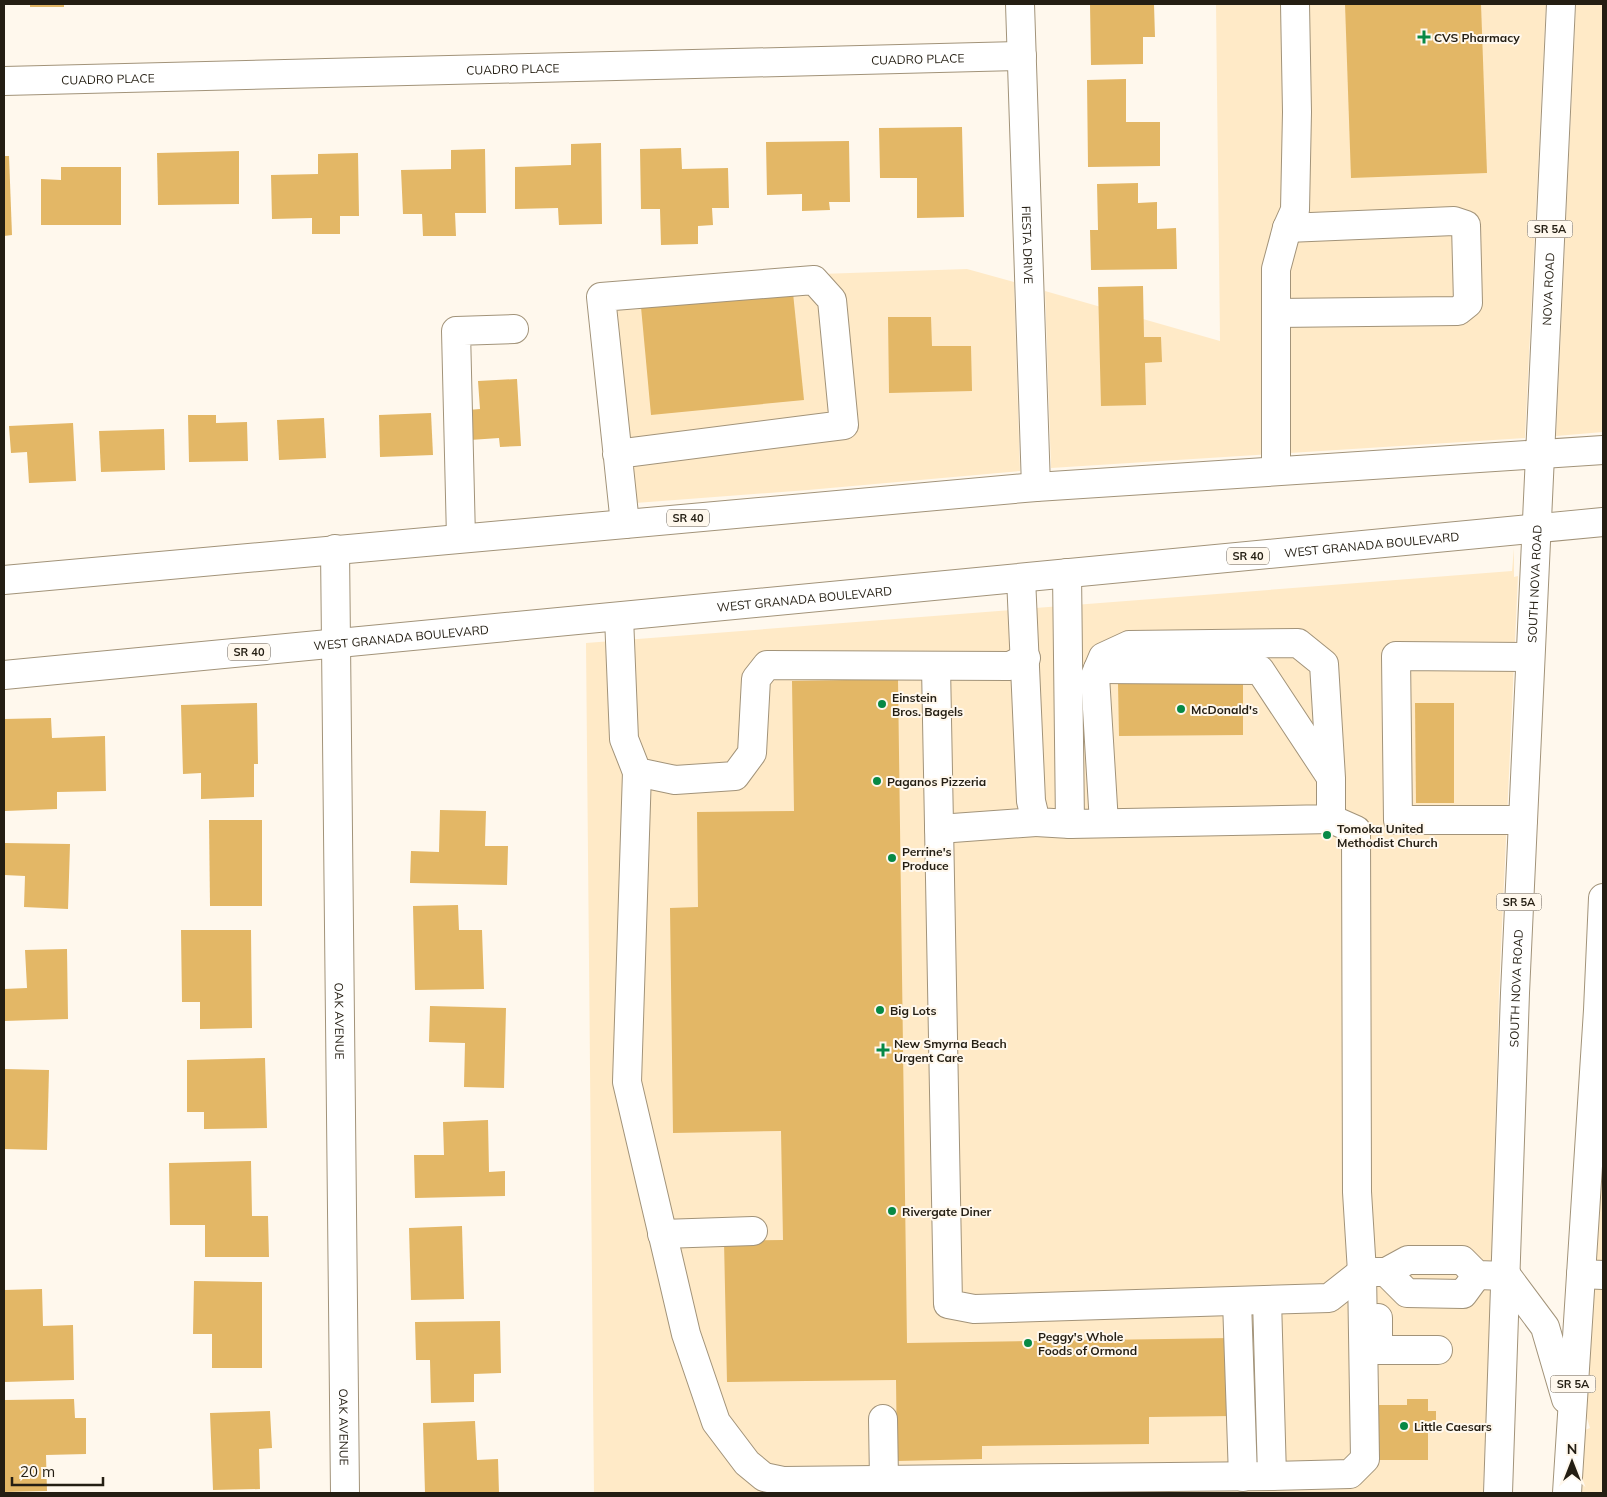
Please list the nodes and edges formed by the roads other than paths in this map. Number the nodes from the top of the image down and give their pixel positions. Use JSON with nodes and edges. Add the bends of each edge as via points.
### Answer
{"nodes":[{"id":1,"x":1020,"y":4,"type":"edge"},
{"id":2,"x":1296,"y":4,"type":"edge"},
{"id":3,"x":1561,"y":4,"type":"edge"},
{"id":4,"x":1022,"y":56,"type":"junction"},
{"id":5,"x":4,"y":81,"type":"edge"},
{"id":6,"x":1287,"y":228,"type":"junction"},
{"id":7,"x":1276,"y":313,"type":"junction"},
{"id":8,"x":514,"y":329,"type":"dead end"},
{"id":9,"x":1603,"y":450,"type":"edge"},
{"id":10,"x":617,"y":454,"type":"junction"},
{"id":11,"x":1540,"y":454,"type":"junction"},
{"id":12,"x":1276,"y":470,"type":"junction"},
{"id":13,"x":1036,"y":487,"type":"junction"},
{"id":14,"x":1603,"y":522,"type":"edge"},
{"id":15,"x":625,"y":524,"type":"junction"},
{"id":16,"x":1536,"y":529,"type":"junction"},
{"id":17,"x":461,"y":538,"type":"junction"},
{"id":18,"x":335,"y":549,"type":"junction"},
{"id":19,"x":1067,"y":573,"type":"junction"},
{"id":20,"x":37,"y":577,"type":"junction"},
{"id":21,"x":1021,"y":578,"type":"junction"},
{"id":22,"x":4,"y":580,"type":"edge"},
{"id":23,"x":4,"y":596,"type":"edge"},
{"id":24,"x":620,"y":617,"type":"junction"},
{"id":25,"x":335,"y":644,"type":"junction"},
{"id":26,"x":1530,"y":657,"type":"junction"},
{"id":27,"x":1026,"y":658,"type":"junction"},
{"id":28,"x":936,"y":666,"type":"junction"},
{"id":29,"x":1098,"y":670,"type":"junction"},
{"id":30,"x":4,"y":675,"type":"edge"},
{"id":31,"x":637,"y":772,"type":"junction"},
{"id":32,"x":1331,"y":778,"type":"junction"},
{"id":33,"x":1331,"y":819,"type":"junction"},
{"id":34,"x":1523,"y":820,"type":"junction"},
{"id":35,"x":1036,"y":822,"type":"junction"},
{"id":36,"x":1104,"y":823,"type":"junction"},
{"id":37,"x":1070,"y":824,"type":"junction"},
{"id":38,"x":939,"y":829,"type":"junction"},
{"id":39,"x":1603,"y":898,"type":"edge"},
{"id":40,"x":753,"y":1231,"type":"dead end"},
{"id":41,"x":662,"y":1234,"type":"junction"},
{"id":42,"x":1375,"y":1272,"type":"junction"},
{"id":43,"x":1592,"y":1274,"type":"edge"},
{"id":44,"x":1506,"y":1276,"type":"junction"},
{"id":45,"x":1237,"y":1300,"type":"junction"},
{"id":46,"x":1267,"y":1300,"type":"junction"},
{"id":47,"x":1438,"y":1350,"type":"dead end"},
{"id":48,"x":1571,"y":1417,"type":"junction"},
{"id":49,"x":883,"y":1419,"type":"dead end"},
{"id":50,"x":1243,"y":1476,"type":"junction"},
{"id":51,"x":1272,"y":1476,"type":"junction"},
{"id":52,"x":884,"y":1480,"type":"junction"},
{"id":53,"x":345,"y":1493,"type":"edge"},
{"id":54,"x":1498,"y":1493,"type":"edge"},
{"id":55,"x":1567,"y":1493,"type":"edge"}],
"edges":[{"from":1,"to":4,"type":"main road","name":"FIESTA DRIVE"},
{"from":2,"to":6,"type":"main road","via":[[1295,210]]},
{"from":3,"to":11,"type":"main road","name":"NOVA ROAD","number":"SR 5A"},
{"from":4,"to":5,"type":"main road","name":"CUADRO PLACE"},
{"from":4,"to":13,"type":"main road","name":"FIESTA DRIVE"},
{"from":6,"to":7,"type":"main road","via":[[1276,269]]},
{"from":6,"to":7,"type":"main road","via":[[1454,221],[1466,225],[1468,303],[1458,311]]},
{"from":7,"to":12,"type":"main road"},
{"from":8,"to":17,"type":"main road","via":[[456,330]]},
{"from":9,"to":11,"type":"main road","number":"SR 40"},
{"from":10,"to":10,"type":"main road","via":[[601,297],[814,280],[832,300],[844,425]]},
{"from":10,"to":15,"type":"main road"},
{"from":11,"to":12,"type":"main road","number":"SR 40"},
{"from":11,"to":16,"type":"main road","name":"SOUTH NOVA ROAD","number":"SR 5A"},
{"from":12,"to":13,"type":"main road","number":"SR 40"},
{"from":13,"to":15,"type":"main road","number":"SR 40"},
{"from":14,"to":16,"type":"main road","name":"WEST GRANADA BOULEVARD","number":"SR 40"},
{"from":15,"to":17,"type":"main road","number":"SR 40"},
{"from":16,"to":19,"type":"main road","name":"WEST GRANADA BOULEVARD","number":"SR 40"},
{"from":16,"to":26,"type":"main road","name":"SOUTH NOVA ROAD","number":"SR 5A"},
{"from":17,"to":18,"type":"main road","number":"SR 40"},
{"from":18,"to":20,"type":"main road","number":"SR 40"},
{"from":18,"to":25,"type":"main road","name":"OAK AVENUE"},
{"from":19,"to":21,"type":"main road","name":"WEST GRANADA BOULEVARD","number":"SR 40"},
{"from":19,"to":37,"type":"main road"},
{"from":20,"to":22,"type":"main road","number":"SR 40"},
{"from":20,"to":23,"type":"main road"},
{"from":21,"to":24,"type":"main road","name":"WEST GRANADA BOULEVARD","number":"SR 40"},
{"from":21,"to":27,"type":"main road"},
{"from":24,"to":25,"type":"main road","name":"WEST GRANADA BOULEVARD","number":"SR 40"},
{"from":24,"to":31,"type":"main road","via":[[624,739]]},
{"from":25,"to":30,"type":"main road","name":"WEST GRANADA BOULEVARD","number":"SR 40"},
{"from":25,"to":53,"type":"main road","name":"OAK AVENUE"},
{"from":26,"to":34,"type":"main road","name":"SOUTH NOVA ROAD","number":"SR 5A"},
{"from":26,"to":34,"type":"main road","via":[[1396,656],[1398,820]]},
{"from":27,"to":28,"type":"main road","via":[[1010,666]]},
{"from":27,"to":35,"type":"main road","via":[[1031,801]]},
{"from":28,"to":31,"type":"main road","via":[[767,665],[756,679],[752,753],[734,776],[676,780]]},
{"from":28,"to":38,"type":"main road"},
{"from":29,"to":32,"type":"main road","via":[[1260,670]]},
{"from":29,"to":32,"type":"main road","via":[[1103,657],[1129,645],[1298,643],[1324,664]]},
{"from":29,"to":36,"type":"main road","via":[[1095,676]]},
{"from":31,"to":41,"type":"main road","via":[[627,1082]]},
{"from":32,"to":33,"type":"main road"},
{"from":33,"to":36,"type":"main road"},
{"from":33,"to":42,"type":"main road","via":[[1356,830],[1357,1192]]},
{"from":34,"to":44,"type":"main road","name":"SOUTH NOVA ROAD","number":"SR 5A"},
{"from":35,"to":37,"type":"main road"},
{"from":35,"to":38,"type":"main road"},
{"from":36,"to":37,"type":"main road"},
{"from":38,"to":45,"type":"main road","via":[[948,1304],[974,1309]]},
{"from":39,"to":43,"type":"main road","number":"SR 5A"},
{"from":40,"to":41,"type":"main road"},
{"from":41,"to":52,"type":"main road","via":[[686,1334],[716,1422],[747,1464],[764,1476],[783,1480]]},
{"from":42,"to":44,"type":"main road","via":[[1408,1260],[1462,1260],[1477,1275]]},
{"from":42,"to":46,"type":"main road","via":[[1329,1298]]},
{"from":42,"to":47,"type":"main road","via":[[1378,1350]]},
{"from":42,"to":51,"type":"main road","via":[[1365,1459],[1350,1474]]},
{"from":43,"to":48,"type":"main road","number":"SR 5A"},
{"from":44,"to":48,"type":"main road","via":[[1545,1327]]},
{"from":44,"to":54,"type":"main road","name":"SOUTH NOVA ROAD","number":"SR 5A"},
{"from":45,"to":46,"type":"main road"},
{"from":45,"to":50,"type":"main road"},
{"from":46,"to":51,"type":"main road"},
{"from":48,"to":55,"type":"main road","number":"SR 5A"},
{"from":49,"to":52,"type":"main road"},
{"from":50,"to":51,"type":"main road"},
{"from":50,"to":52,"type":"main road"}]}
